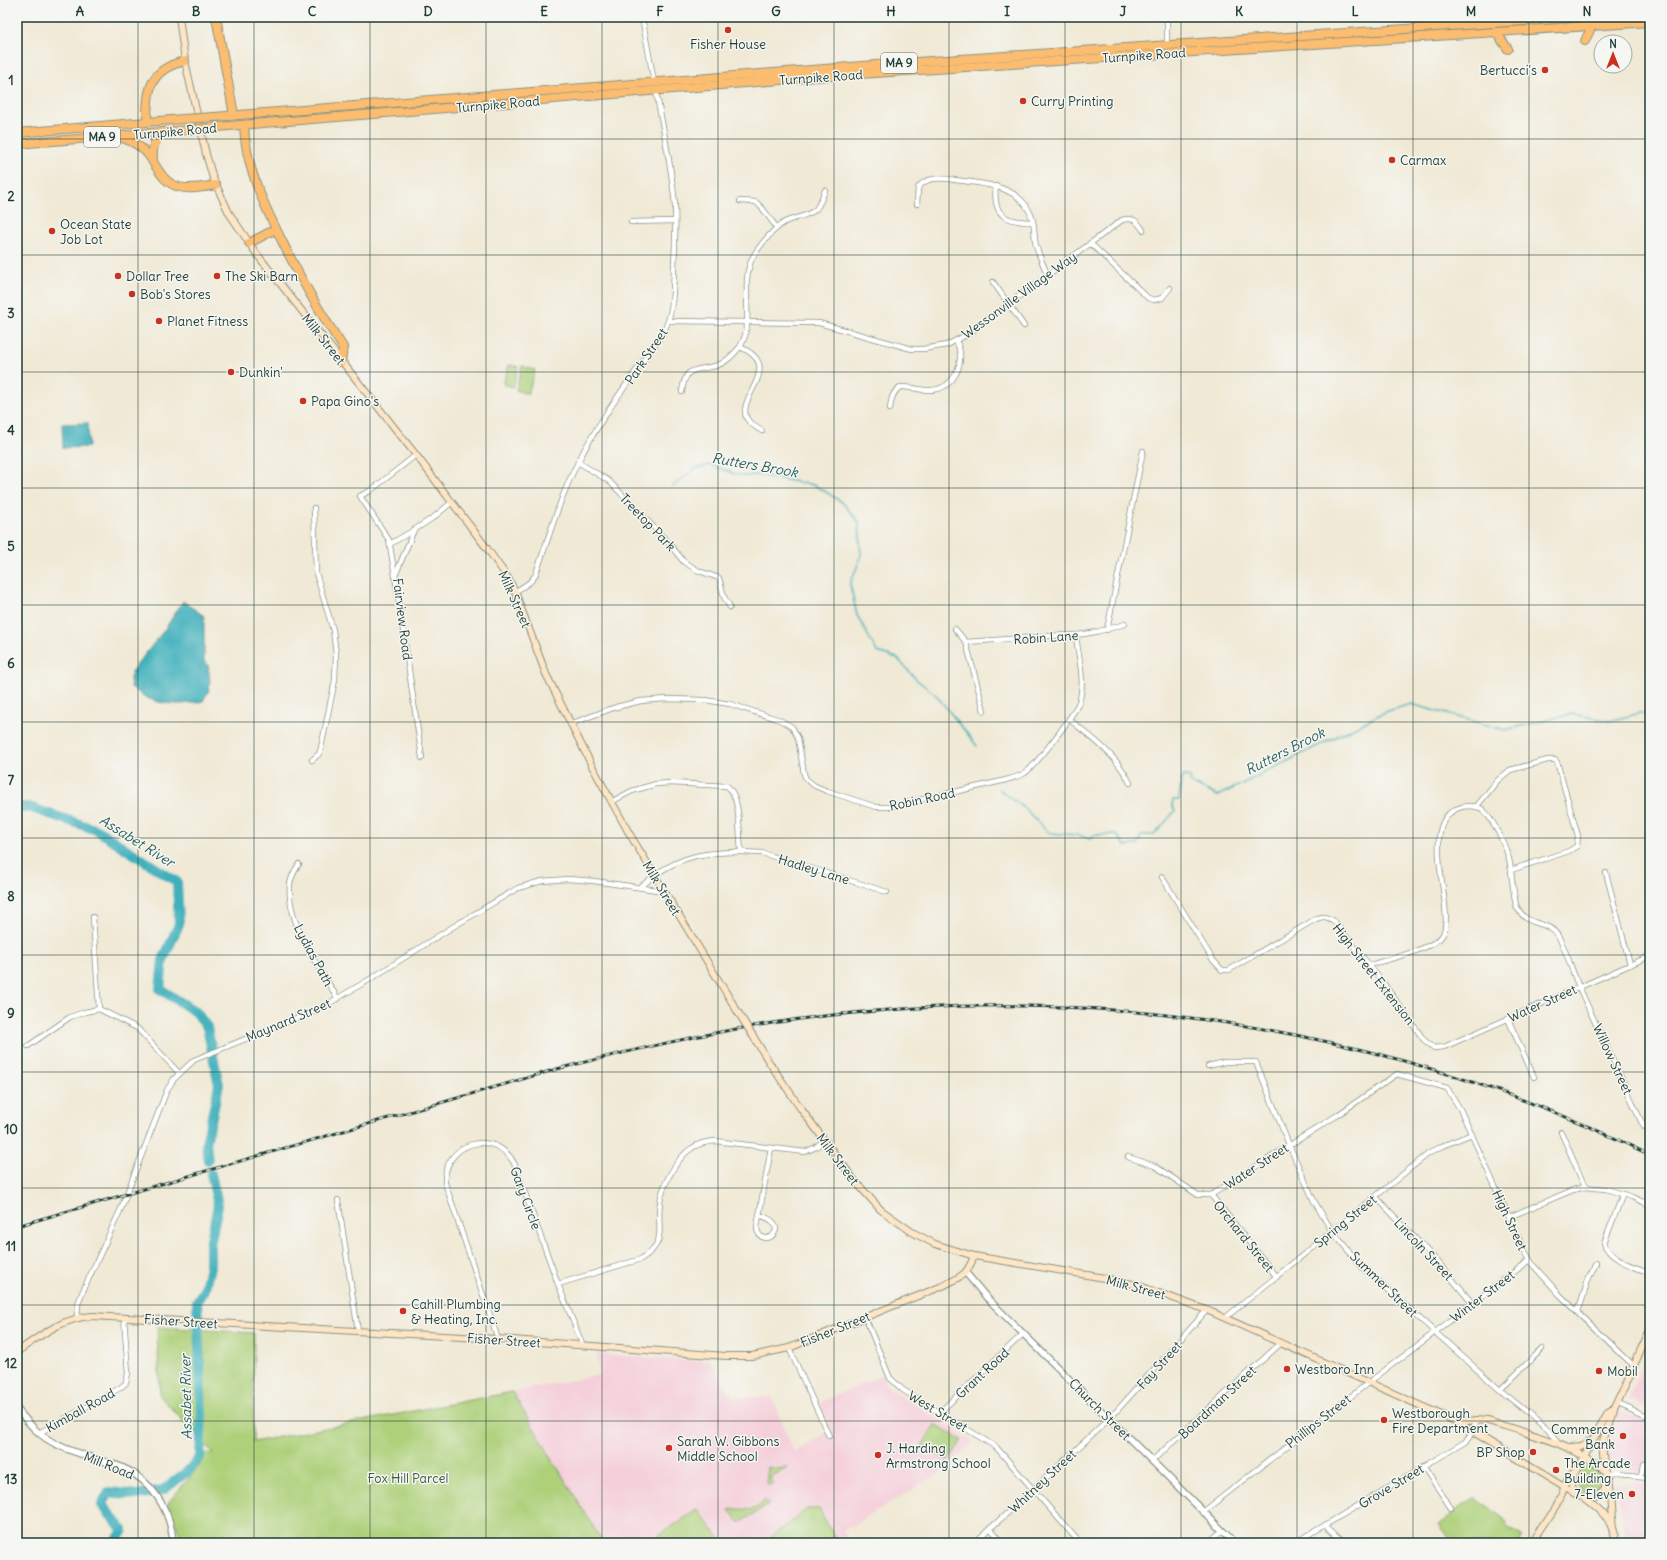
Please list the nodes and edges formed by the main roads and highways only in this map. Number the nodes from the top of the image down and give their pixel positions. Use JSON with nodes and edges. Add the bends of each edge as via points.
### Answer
{"nodes":[{"id":1,"x":179,"y":17,"type":"edge"},
{"id":2,"x":216,"y":17,"type":"edge"},
{"id":3,"x":1584,"y":17,"type":"edge"},
{"id":4,"x":1650,"y":22,"type":"edge"},
{"id":5,"x":1592,"y":26,"type":"junction"},
{"id":6,"x":1496,"y":32,"type":"junction"},
{"id":7,"x":1585,"y":41,"type":"dead end"},
{"id":8,"x":1508,"y":49,"type":"dead end"},
{"id":9,"x":185,"y":61,"type":"junction"},
{"id":10,"x":234,"y":115,"type":"junction"},
{"id":11,"x":147,"y":122,"type":"junction"},
{"id":12,"x":244,"y":126,"type":"junction"},
{"id":13,"x":165,"y":132,"type":"junction"},
{"id":14,"x":17,"y":133,"type":"edge"},
{"id":15,"x":112,"y":136,"type":"junction"},
{"id":16,"x":17,"y":144,"type":"edge"},
{"id":17,"x":153,"y":162,"type":"junction"},
{"id":18,"x":216,"y":185,"type":"junction"},
{"id":19,"x":276,"y":229,"type":"junction"},
{"id":20,"x":248,"y":243,"type":"junction"},
{"id":21,"x":341,"y":362,"type":"junction"},
{"id":22,"x":974,"y":1256,"type":"junction"},
{"id":23,"x":1650,"y":1331,"type":"edge"},
{"id":24,"x":17,"y":1352,"type":"edge"},
{"id":25,"x":1613,"y":1410,"type":"junction"},
{"id":26,"x":1457,"y":1422,"type":"junction"},
{"id":27,"x":1593,"y":1440,"type":"junction"},
{"id":28,"x":1569,"y":1448,"type":"junction"},
{"id":29,"x":1584,"y":1457,"type":"junction"},
{"id":30,"x":1594,"y":1464,"type":"junction"},
{"id":31,"x":1576,"y":1470,"type":"junction"},
{"id":32,"x":1605,"y":1474,"type":"junction"},
{"id":33,"x":1606,"y":1484,"type":"junction"},
{"id":34,"x":1564,"y":1490,"type":"junction"},
{"id":35,"x":1582,"y":1496,"type":"junction"},
{"id":36,"x":1612,"y":1530,"type":"junction"},
{"id":37,"x":1531,"y":1543,"type":"edge"},
{"id":38,"x":1616,"y":1543,"type":"edge"}],
"edges":[{"from":1,"to":9,"type":"main road","name":"Milk Street"},
{"from":2,"to":10,"type":"highway"},
{"from":3,"to":10,"type":"highway","name":"Turnpike Road","number":"MA 9","via":[[880,64]]},
{"from":4,"to":5,"type":"highway","name":"Turnpike Road","number":"MA 9"},
{"from":5,"to":6,"type":"highway","name":"Turnpike Road","number":"MA 9"},
{"from":5,"to":7,"type":"highway"},
{"from":6,"to":8,"type":"highway"},
{"from":6,"to":12,"type":"highway","name":"Turnpike Road","number":"MA 9","via":[[821,77]]},
{"from":9,"to":11,"type":"highway","via":[[165,68],[152,81],[148,92]]},
{"from":9,"to":18,"type":"main road","name":"Milk Street","via":[[207,159]]},
{"from":10,"to":11,"type":"highway","name":"Turnpike Road","number":"MA 9","bridge":true},
{"from":11,"to":14,"type":"highway","name":"Turnpike Road","number":"MA 9"},
{"from":12,"to":13,"type":"highway","name":"Turnpike Road","number":"MA 9","bridge":true},
{"from":12,"to":19,"type":"highway","via":[[251,166]]},
{"from":13,"to":15,"type":"highway","name":"Turnpike Road","number":"MA 9"},
{"from":13,"to":17,"type":"highway","via":[[154,144]]},
{"from":15,"to":16,"type":"highway","name":"Turnpike Road","number":"MA 9"},
{"from":15,"to":17,"type":"highway","via":[[136,144]]},
{"from":17,"to":18,"type":"highway","via":[[159,173],[172,184],[193,188]]},
{"from":18,"to":20,"type":"main road","name":"Milk Street","via":[[229,213]]},
{"from":19,"to":20,"type":"highway"},
{"from":19,"to":21,"type":"highway","via":[[307,290],[343,347]]},
{"from":20,"to":21,"type":"main road","name":"Milk Street"},
{"from":21,"to":22,"type":"main road","name":"Milk Street","bridge":true,"via":[[494,557],[515,592],[541,662],[611,802],[780,1079],[863,1191],[891,1218],[929,1241]]},
{"from":22,"to":24,"type":"main road","name":"Fisher Street","via":[[966,1273],[945,1285],[789,1348],[765,1354],[740,1356],[498,1339],[92,1316],[77,1317],[55,1326]]},
{"from":22,"to":26,"type":"main road","name":"Milk Street","via":[[1149,1288],[1207,1310]]},
{"from":23,"to":25,"type":"main road"},
{"from":25,"to":27,"type":"main road","via":[[1608,1413]]},
{"from":25,"to":32,"type":"main road","via":[[1613,1416],[1604,1434],[1602,1450]]},
{"from":26,"to":28,"type":"main road","name":"Milk Street","via":[[1488,1421]]},
{"from":26,"to":34,"type":"main road","name":"Milk Street","via":[[1529,1465]]},
{"from":27,"to":28,"type":"main road","via":[[1582,1447]]},
{"from":27,"to":29,"type":"main road"},
{"from":28,"to":29,"type":"main road","name":"Milk Street"},
{"from":29,"to":30,"type":"main road","name":"Milk Street"},
{"from":29,"to":31,"type":"main road"},
{"from":30,"to":31,"type":"main road","via":[[1585,1464]]},
{"from":30,"to":32,"type":"main road"},
{"from":31,"to":34,"type":"main road","via":[[1571,1474]]},
{"from":31,"to":35,"type":"main road","via":[[1573,1484]]},
{"from":32,"to":33,"type":"main road"},
{"from":33,"to":35,"type":"main road","via":[[1600,1493]]},
{"from":33,"to":36,"type":"main road"},
{"from":34,"to":35,"type":"main road","name":"Milk Street"},
{"from":34,"to":37,"type":"main road"},
{"from":35,"to":36,"type":"main road","name":"Milk Street","via":[[1604,1513]]},
{"from":36,"to":38,"type":"main road"}]}
